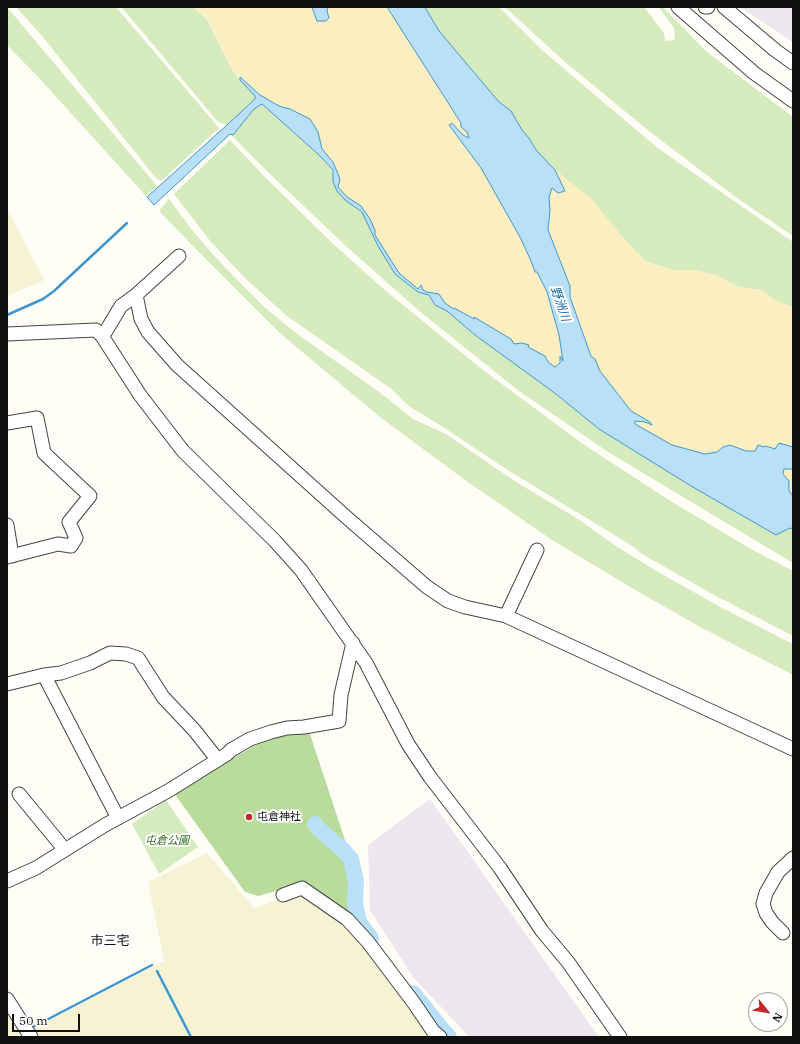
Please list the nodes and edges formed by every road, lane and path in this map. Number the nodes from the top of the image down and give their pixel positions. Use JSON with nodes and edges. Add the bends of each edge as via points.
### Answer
{"nodes":[{"id":1,"x":678,"y":7,"type":"edge"},
{"id":2,"x":705,"y":7,"type":"edge"},
{"id":3,"x":708,"y":7,"type":"edge"},
{"id":4,"x":724,"y":7,"type":"edge"},
{"id":5,"x":793,"y":63,"type":"edge"},
{"id":6,"x":793,"y":101,"type":"edge"},
{"id":7,"x":179,"y":256,"type":"dead end"},
{"id":8,"x":136,"y":295,"type":"junction"},
{"id":9,"x":7,"y":334,"type":"edge"},
{"id":10,"x":102,"y":336,"type":"junction"},
{"id":11,"x":7,"y":423,"type":"edge"},
{"id":12,"x":7,"y":525,"type":"edge"},
{"id":13,"x":537,"y":550,"type":"dead end"},
{"id":14,"x":10,"y":557,"type":"edge"},
{"id":15,"x":506,"y":616,"type":"junction"},
{"id":16,"x":353,"y":643,"type":"junction"},
{"id":17,"x":44,"y":675,"type":"junction"},
{"id":18,"x":7,"y":684,"type":"edge"},
{"id":19,"x":793,"y":749,"type":"edge"},
{"id":20,"x":218,"y":759,"type":"junction"},
{"id":21,"x":20,"y":794,"type":"dead end"},
{"id":22,"x":118,"y":818,"type":"junction"},
{"id":23,"x":64,"y":850,"type":"junction"},
{"id":24,"x":793,"y":858,"type":"edge"},
{"id":25,"x":7,"y":881,"type":"edge"},
{"id":26,"x":283,"y":894,"type":"dead end"},
{"id":27,"x":783,"y":933,"type":"dead end"},
{"id":28,"x":7,"y":999,"type":"edge"},
{"id":29,"x":31,"y":1037,"type":"edge"},
{"id":30,"x":440,"y":1037,"type":"edge"},
{"id":31,"x":620,"y":1037,"type":"edge"}],
"edges":[{"from":1,"to":6,"type":"street","via":[[754,73]]},
{"from":2,"to":3,"type":"street"},
{"from":4,"to":5,"type":"street"},
{"from":7,"to":8,"type":"street"},
{"from":8,"to":10,"type":"street","via":[[121,306]]},
{"from":8,"to":15,"type":"street","via":[[141,319],[148,332],[177,364],[344,516],[427,587],[448,601]]},
{"from":9,"to":10,"type":"street","via":[[96,330]]},
{"from":10,"to":16,"type":"street","via":[[140,395],[183,450],[301,570]]},
{"from":11,"to":14,"type":"street","via":[[38,418],[44,453],[90,496],[69,522],[76,538],[71,546],[58,544]]},
{"from":12,"to":14,"type":"street"},
{"from":13,"to":15,"type":"street"},
{"from":15,"to":19,"type":"street"},
{"from":16,"to":20,"type":"street","via":[[341,695],[339,720],[271,732],[250,739]]},
{"from":16,"to":31,"type":"street","via":[[408,744],[430,777],[500,868],[542,931],[568,962]]},
{"from":17,"to":18,"type":"street"},
{"from":17,"to":20,"type":"street","via":[[90,663],[110,654],[126,654],[138,658],[163,697]]},
{"from":17,"to":22,"type":"street"},
{"from":20,"to":22,"type":"street","via":[[168,791]]},
{"from":21,"to":23,"type":"street"},
{"from":22,"to":23,"type":"street"},
{"from":23,"to":25,"type":"street","via":[[36,868]]},
{"from":24,"to":27,"type":"street","via":[[778,872],[763,904],[772,922]]},
{"from":26,"to":30,"type":"street","via":[[302,888],[347,919],[368,942]]},
{"from":28,"to":29,"type":"street"}]}
